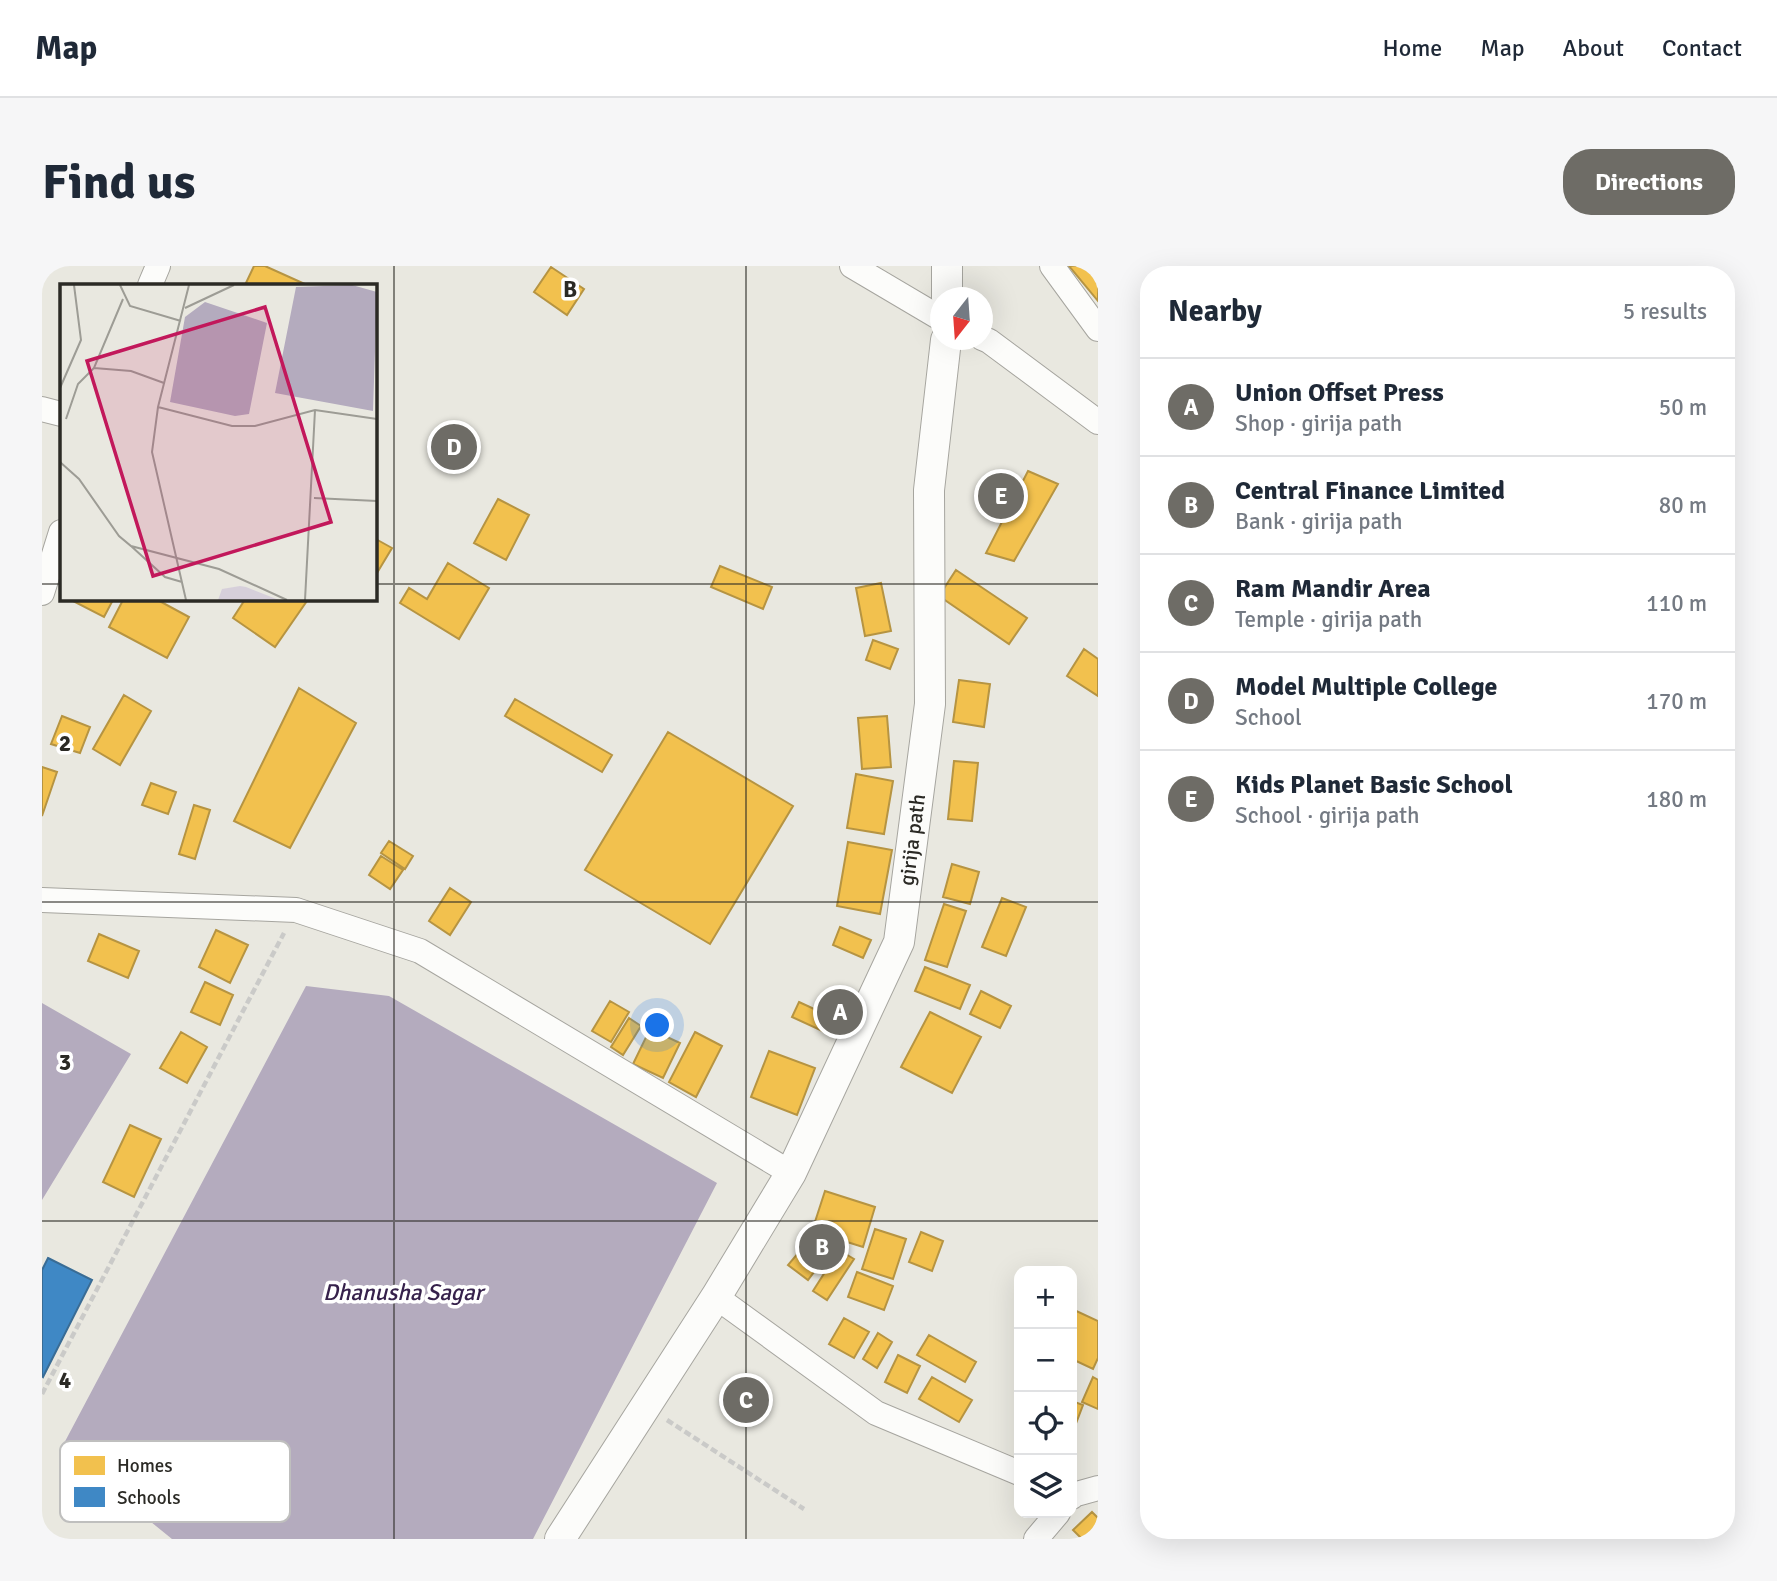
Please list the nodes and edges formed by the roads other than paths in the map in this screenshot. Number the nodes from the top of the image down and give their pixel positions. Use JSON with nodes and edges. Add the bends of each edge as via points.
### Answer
{"nodes":[{"id":1,"x":158,"y":266,"type":"edge"},
{"id":2,"x":852,"y":266,"type":"edge"},
{"id":3,"x":947,"y":266,"type":"edge"},
{"id":4,"x":1052,"y":266,"type":"edge"},
{"id":5,"x":150,"y":284,"type":"edge"},
{"id":6,"x":947,"y":287,"type":"edge"},
{"id":7,"x":930,"y":311,"type":"edge"},
{"id":8,"x":1098,"y":329,"type":"edge"},
{"id":9,"x":993,"y":344,"type":"edge"},
{"id":10,"x":945,"y":350,"type":"edge"},
{"id":11,"x":42,"y":409,"type":"edge"},
{"id":12,"x":60,"y":414,"type":"edge"},
{"id":13,"x":1098,"y":422,"type":"edge"},
{"id":14,"x":60,"y":535,"type":"edge"},
{"id":15,"x":42,"y":593,"type":"edge"},
{"id":16,"x":42,"y":901,"type":"edge"},
{"id":17,"x":792,"y":1173,"type":"junction"},
{"id":18,"x":716,"y":1297,"type":"junction"},
{"id":19,"x":1014,"y":1470,"type":"edge"},
{"id":20,"x":1098,"y":1488,"type":"edge"},
{"id":21,"x":1077,"y":1497,"type":"edge"},
{"id":22,"x":1054,"y":1518,"type":"edge"},
{"id":23,"x":560,"y":1539,"type":"edge"},
{"id":24,"x":1036,"y":1539,"type":"edge"}],
"edges":[{"from":1,"to":5,"type":"street"},
{"from":2,"to":7,"type":"street"},
{"from":3,"to":6,"type":"main road"},
{"from":4,"to":8,"type":"street"},
{"from":9,"to":13,"type":"street"},
{"from":10,"to":17,"type":"main road","name":"girija path","via":[[929,491],[930,704],[899,942]]},
{"from":11,"to":12,"type":"street"},
{"from":14,"to":15,"type":"street"},
{"from":16,"to":17,"type":"street","via":[[296,910],[420,951]]},
{"from":17,"to":18,"type":"main road","name":"girija path"},
{"from":18,"to":19,"type":"street","via":[[876,1413]]},
{"from":18,"to":23,"type":"main road","name":"girija path"},
{"from":20,"to":21,"type":"street"},
{"from":22,"to":24,"type":"street"}]}
